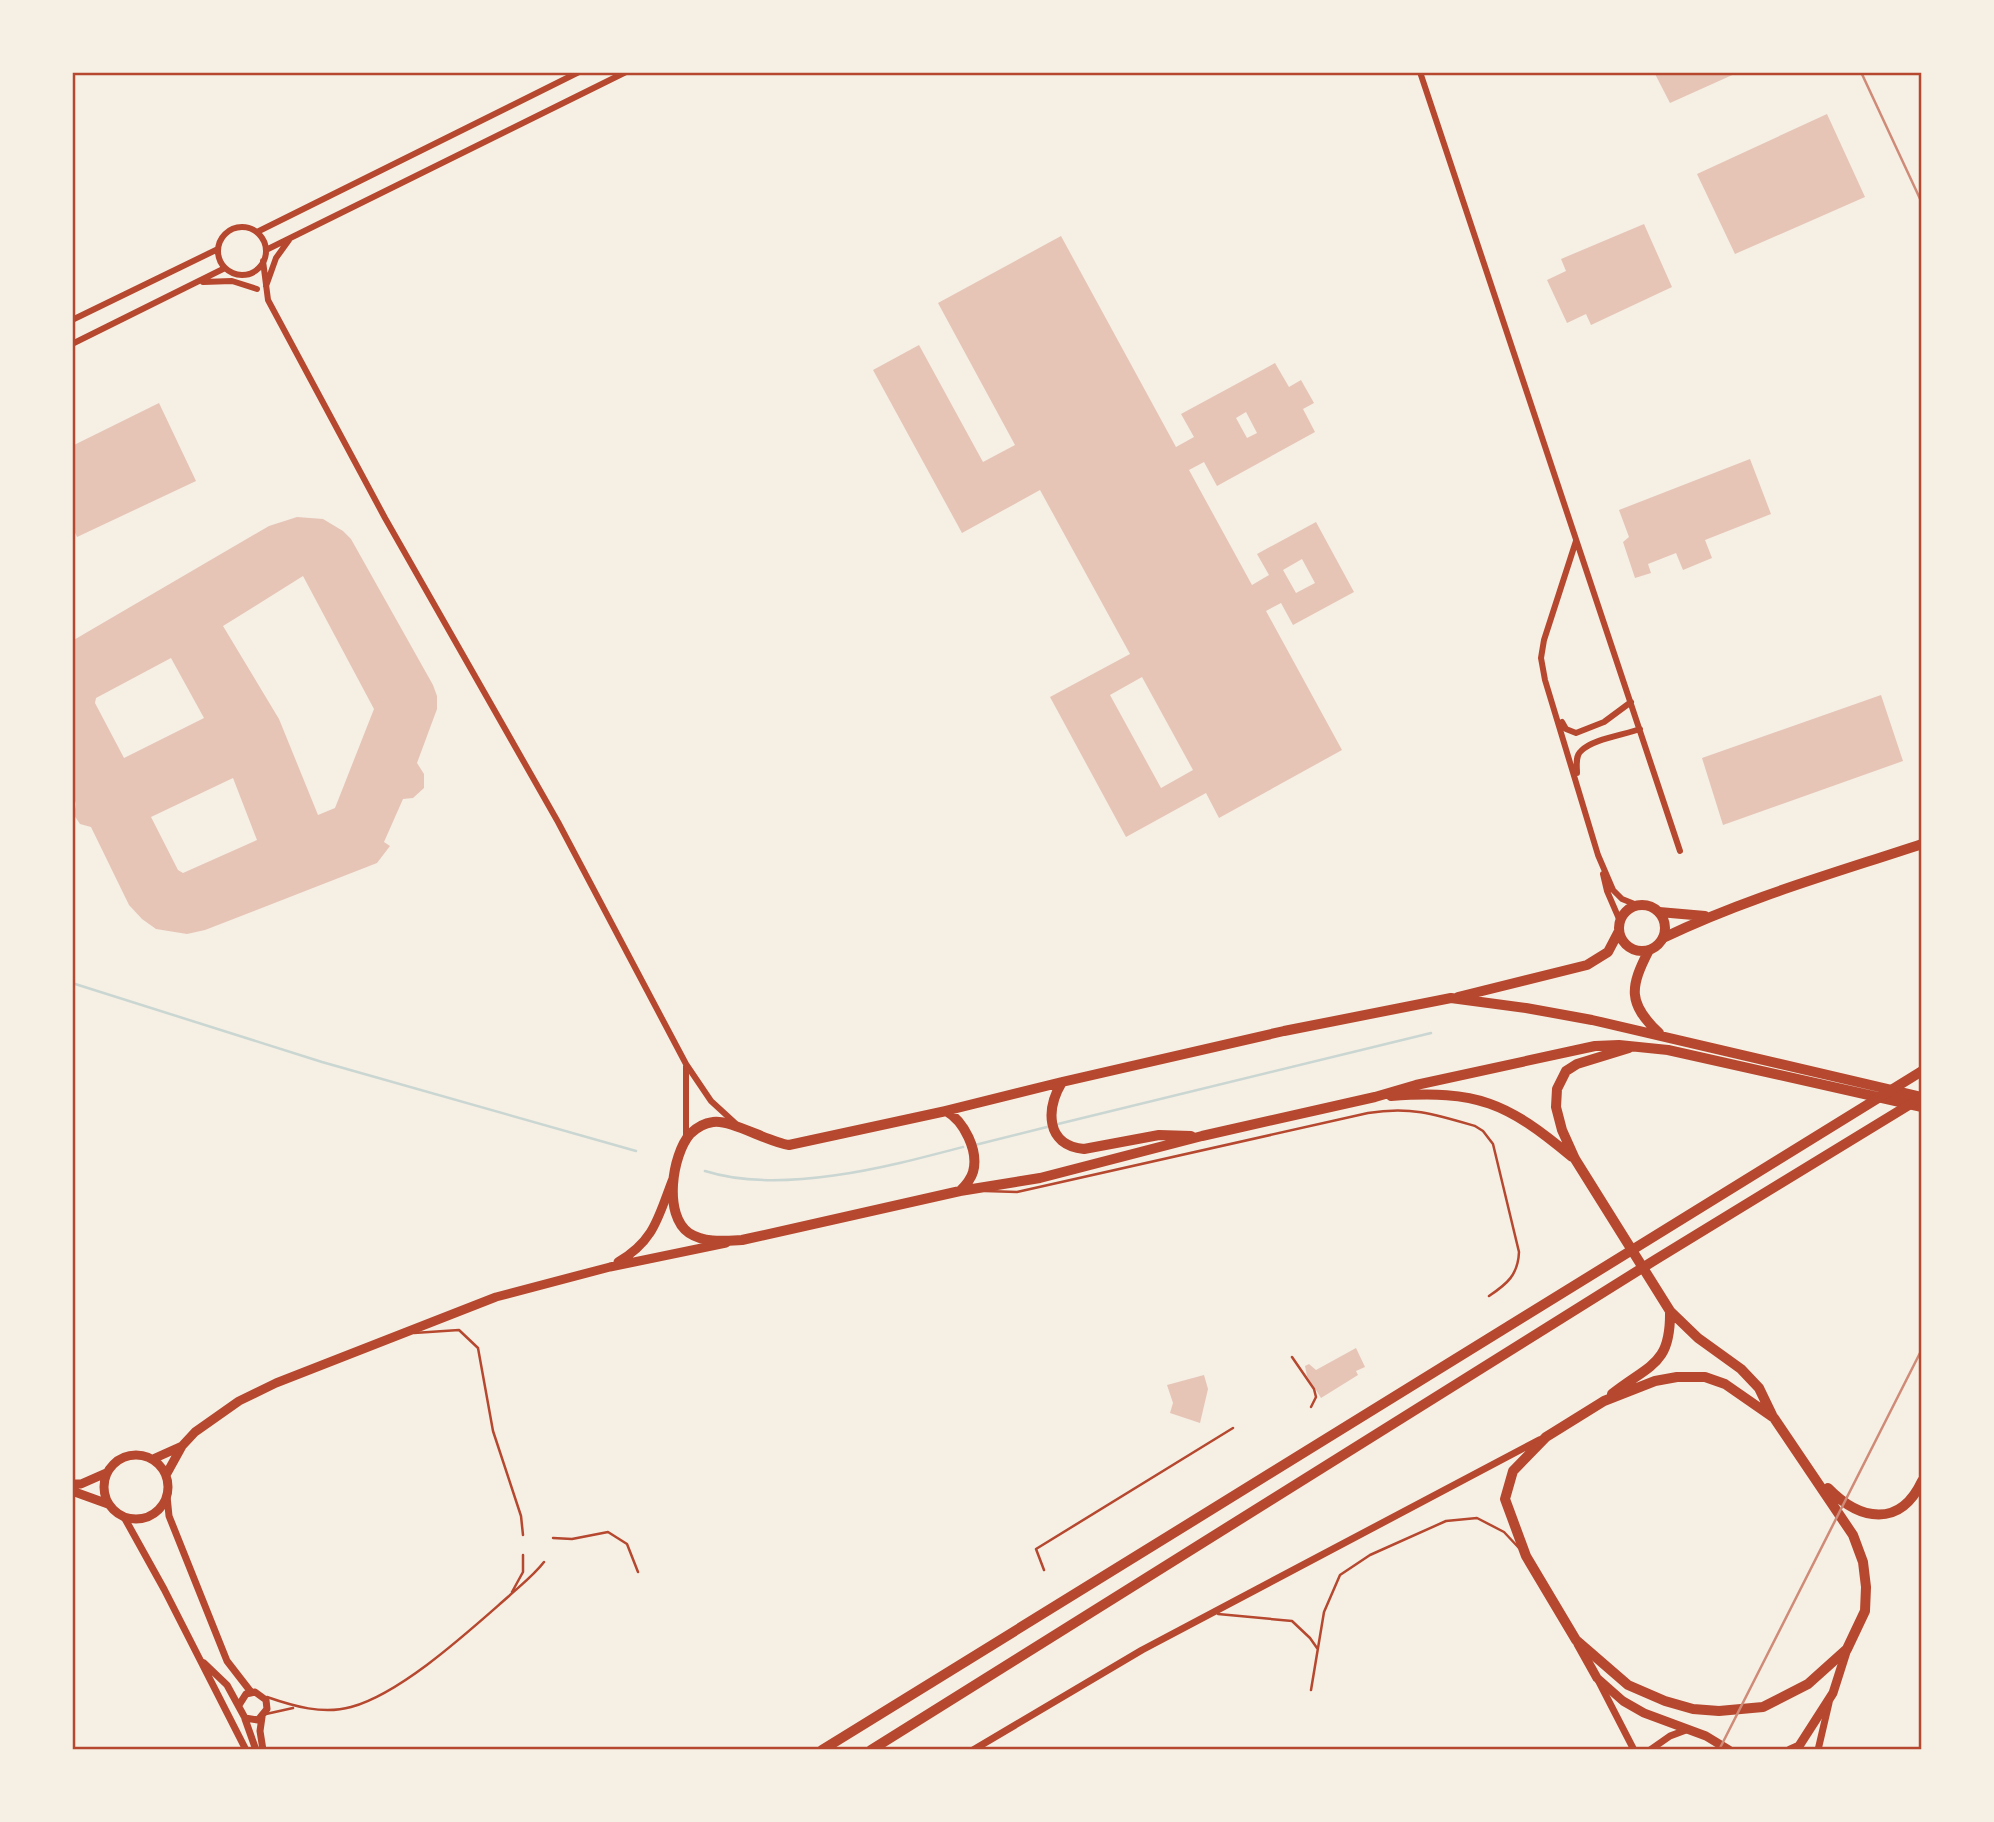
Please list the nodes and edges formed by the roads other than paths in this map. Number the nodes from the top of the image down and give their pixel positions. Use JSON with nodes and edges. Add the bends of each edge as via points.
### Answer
{"nodes":[{"id":1,"x":579,"y":72,"type":"edge"},
{"id":2,"x":626,"y":72,"type":"edge"},
{"id":3,"x":1420,"y":72,"type":"edge"},
{"id":4,"x":257,"y":232,"type":"junction"},
{"id":5,"x":295,"y":235,"type":"junction"},
{"id":6,"x":218,"y":249,"type":"junction"},
{"id":7,"x":265,"y":250,"type":"junction"},
{"id":8,"x":263,"y":261,"type":"junction"},
{"id":9,"x":225,"y":268,"type":"junction"},
{"id":10,"x":235,"y":273,"type":"junction"},
{"id":11,"x":194,"y":283,"type":"junction"},
{"id":12,"x":266,"y":288,"type":"junction"},
{"id":13,"x":257,"y":289,"type":"junction"},
{"id":14,"x":268,"y":300,"type":"junction"},
{"id":15,"x":72,"y":320,"type":"edge"},
{"id":16,"x":72,"y":344,"type":"edge"},
{"id":17,"x":1577,"y":539,"type":"junction"},
{"id":18,"x":1631,"y":702,"type":"junction"},
{"id":19,"x":1557,"y":716,"type":"junction"},
{"id":20,"x":1640,"y":729,"type":"junction"},
{"id":21,"x":1577,"y":782,"type":"junction"},
{"id":22,"x":1922,"y":844,"type":"edge"},
{"id":23,"x":1680,"y":850,"type":"dead end"},
{"id":24,"x":1602,"y":865,"type":"junction"},
{"id":25,"x":1637,"y":905,"type":"junction"},
{"id":26,"x":1659,"y":912,"type":"junction"},
{"id":27,"x":1709,"y":916,"type":"junction"},
{"id":28,"x":1620,"y":926,"type":"junction"},
{"id":29,"x":1663,"y":938,"type":"junction"},
{"id":30,"x":1648,"y":950,"type":"junction"},
{"id":31,"x":1451,"y":998,"type":"junction"},
{"id":32,"x":1662,"y":1036,"type":"junction"},
{"id":33,"x":1631,"y":1047,"type":"junction"},
{"id":34,"x":686,"y":1064,"type":"junction"},
{"id":35,"x":1922,"y":1071,"type":"edge"},
{"id":36,"x":1062,"y":1082,"type":"junction"},
{"id":37,"x":1375,"y":1097,"type":"junction"},
{"id":38,"x":1922,"y":1097,"type":"edge"},
{"id":39,"x":1922,"y":1107,"type":"edge"},
{"id":40,"x":942,"y":1112,"type":"junction"},
{"id":41,"x":739,"y":1127,"type":"junction"},
{"id":42,"x":1202,"y":1136,"type":"junction"},
{"id":43,"x":686,"y":1140,"type":"junction"},
{"id":44,"x":1575,"y":1159,"type":"junction"},
{"id":45,"x":673,"y":1179,"type":"junction"},
{"id":46,"x":960,"y":1191,"type":"junction"},
{"id":47,"x":742,"y":1240,"type":"junction"},
{"id":48,"x":610,"y":1267,"type":"junction"},
{"id":49,"x":1489,"y":1296,"type":"dead end"},
{"id":50,"x":1670,"y":1311,"type":"junction"},
{"id":51,"x":390,"y":1337,"type":"junction"},
{"id":52,"x":1292,"y":1357,"type":"dead end"},
{"id":53,"x":1604,"y":1401,"type":"junction"},
{"id":54,"x":1311,"y":1407,"type":"dead end"},
{"id":55,"x":1774,"y":1418,"type":"junction"},
{"id":56,"x":1233,"y":1428,"type":"dead end"},
{"id":57,"x":1546,"y":1437,"type":"junction"},
{"id":58,"x":182,"y":1446,"type":"junction"},
{"id":59,"x":153,"y":1459,"type":"junction"},
{"id":60,"x":1806,"y":1465,"type":"junction"},
{"id":61,"x":106,"y":1473,"type":"junction"},
{"id":62,"x":166,"y":1475,"type":"junction"},
{"id":63,"x":1922,"y":1482,"type":"edge"},
{"id":64,"x":72,"y":1484,"type":"edge"},
{"id":65,"x":72,"y":1491,"type":"edge"},
{"id":66,"x":167,"y":1496,"type":"junction"},
{"id":67,"x":108,"y":1504,"type":"junction"},
{"id":68,"x":124,"y":1517,"type":"junction"},
{"id":69,"x":523,"y":1535,"type":"dead end"},
{"id":70,"x":553,"y":1538,"type":"dead end"},
{"id":71,"x":523,"y":1555,"type":"dead end"},
{"id":72,"x":1526,"y":1556,"type":"junction"},
{"id":73,"x":544,"y":1562,"type":"dead end"},
{"id":74,"x":1044,"y":1570,"type":"dead end"},
{"id":75,"x":638,"y":1572,"type":"dead end"},
{"id":76,"x":510,"y":1595,"type":"junction"},
{"id":77,"x":1213,"y":1614,"type":"junction"},
{"id":78,"x":1576,"y":1640,"type":"junction"},
{"id":79,"x":1317,"y":1648,"type":"junction"},
{"id":80,"x":1847,"y":1649,"type":"junction"},
{"id":81,"x":198,"y":1657,"type":"junction"},
{"id":82,"x":1597,"y":1678,"type":"junction"},
{"id":83,"x":1311,"y":1690,"type":"dead end"},
{"id":84,"x":250,"y":1692,"type":"junction"},
{"id":85,"x":1833,"y":1693,"type":"junction"},
{"id":86,"x":264,"y":1696,"type":"junction"},
{"id":87,"x":239,"y":1705,"type":"junction"},
{"id":88,"x":295,"y":1707,"type":"junction"},
{"id":89,"x":264,"y":1716,"type":"junction"},
{"id":90,"x":245,"y":1718,"type":"junction"},
{"id":91,"x":1686,"y":1730,"type":"junction"},
{"id":92,"x":1795,"y":1749,"type":"edge"},
{"id":93,"x":246,"y":1750,"type":"edge"},
{"id":94,"x":256,"y":1750,"type":"edge"},
{"id":95,"x":263,"y":1750,"type":"edge"},
{"id":96,"x":822,"y":1750,"type":"edge"},
{"id":97,"x":871,"y":1750,"type":"edge"},
{"id":98,"x":973,"y":1750,"type":"edge"},
{"id":99,"x":1634,"y":1750,"type":"edge"},
{"id":100,"x":1650,"y":1750,"type":"edge"},
{"id":101,"x":1729,"y":1750,"type":"edge"},
{"id":102,"x":1818,"y":1750,"type":"edge"}],
"edges":[{"from":1,"to":4,"type":"street"},
{"from":2,"to":5,"type":"street"},
{"from":3,"to":17,"type":"street"},
{"from":4,"to":6,"type":"street","via":[[236,227],[223,235]]},
{"from":4,"to":7,"type":"street"},
{"from":5,"to":7,"type":"street"},
{"from":5,"to":12,"type":"street","via":[[282,247]]},
{"from":6,"to":9,"type":"street"},
{"from":6,"to":15,"type":"street"},
{"from":7,"to":8,"type":"street"},
{"from":8,"to":10,"type":"street","via":[[251,272]]},
{"from":8,"to":12,"type":"street"},
{"from":9,"to":10,"type":"street"},
{"from":9,"to":11,"type":"street"},
{"from":10,"to":13,"type":"street"},
{"from":11,"to":13,"type":"street","via":[[232,281]]},
{"from":11,"to":16,"type":"street"},
{"from":12,"to":14,"type":"street"},
{"from":13,"to":14,"type":"street"},
{"from":14,"to":34,"type":"street","via":[[558,822]]},
{"from":17,"to":18,"type":"street"},
{"from":17,"to":19,"type":"street","via":[[1541,658]]},
{"from":18,"to":19,"type":"street","via":[[1604,722],[1576,733],[1566,729]]},
{"from":18,"to":20,"type":"street"},
{"from":19,"to":21,"type":"street"},
{"from":20,"to":21,"type":"street","via":[[1581,750]]},
{"from":20,"to":23,"type":"street"},
{"from":21,"to":24,"type":"street"},
{"from":22,"to":27,"type":"main road"},
{"from":24,"to":25,"type":"street","via":[[1613,890]]},
{"from":24,"to":28,"type":"street"},
{"from":25,"to":26,"type":"main road"},
{"from":25,"to":28,"type":"main road","via":[[1627,911]]},
{"from":26,"to":27,"type":"main road"},
{"from":26,"to":29,"type":"main road","via":[[1665,925]]},
{"from":27,"to":29,"type":"main road"},
{"from":28,"to":30,"type":"main road","via":[[1625,943]]},
{"from":28,"to":31,"type":"main road","via":[[1608,952],[1587,965]]},
{"from":29,"to":30,"type":"main road"},
{"from":30,"to":32,"type":"main road","via":[[1634,993],[1644,1019]]},
{"from":31,"to":32,"type":"main road","via":[[1539,1010]]},
{"from":31,"to":36,"type":"main road"},
{"from":32,"to":38,"type":"main road"},
{"from":33,"to":37,"type":"main road","via":[[1595,1046]]},
{"from":33,"to":39,"type":"main road","via":[[1668,1050]]},
{"from":33,"to":44,"type":"main road","via":[[1577,1064],[1566,1071],[1557,1089],[1556,1107]]},
{"from":34,"to":41,"type":"street","via":[[711,1101]]},
{"from":34,"to":43,"type":"street"},
{"from":35,"to":96,"type":"highway"},
{"from":36,"to":40,"type":"main road"},
{"from":36,"to":42,"type":"main road","via":[[1051,1109],[1052,1125],[1058,1139],[1072,1148],[1159,1135]]},
{"from":37,"to":42,"type":"main road"},
{"from":37,"to":44,"type":"main road","via":[[1450,1094],[1485,1100],[1519,1115]]},
{"from":38,"to":97,"type":"highway"},
{"from":40,"to":41,"type":"main road","via":[[789,1145]]},
{"from":40,"to":46,"type":"main road","via":[[961,1122],[974,1158],[970,1179]]},
{"from":41,"to":43,"type":"main road","via":[[715,1121],[695,1129]]},
{"from":42,"to":46,"type":"main road","via":[[1040,1178]]},
{"from":43,"to":45,"type":"main road"},
{"from":44,"to":50,"type":"main road"},
{"from":45,"to":47,"type":"main road","via":[[675,1212],[684,1228],[699,1238]]},
{"from":45,"to":48,"type":"main road","via":[[643,1245]]},
{"from":46,"to":47,"type":"main road"},
{"from":46,"to":49,"type":"lane","via":[[1017,1192],[1368,1113],[1413,1109],[1475,1126],[1493,1144],[1519,1252],[1512,1279]]},
{"from":47,"to":48,"type":"main road"},
{"from":48,"to":51,"type":"main road","via":[[496,1297]]},
{"from":50,"to":53,"type":"main road","via":[[1670,1334],[1658,1360]]},
{"from":50,"to":55,"type":"main road","via":[[1741,1369],[1759,1388]]},
{"from":51,"to":58,"type":"main road","via":[[239,1401],[209,1420]]},
{"from":51,"to":69,"type":"lane","via":[[458,1329],[478,1348],[493,1431]]},
{"from":52,"to":54,"type":"lane","via":[[1314,1389]]},
{"from":53,"to":55,"type":"main road","via":[[1655,1381],[1706,1377],[1725,1384]]},
{"from":53,"to":57,"type":"main road"},
{"from":55,"to":60,"type":"main road"},
{"from":56,"to":74,"type":"lane","via":[[1036,1549]]},
{"from":57,"to":72,"type":"main road","via":[[1513,1471],[1506,1499]]},
{"from":57,"to":77,"type":"street"},
{"from":58,"to":59,"type":"main road"},
{"from":58,"to":62,"type":"main road"},
{"from":59,"to":61,"type":"main road","via":[[131,1454],[121,1457]]},
{"from":59,"to":62,"type":"main road"},
{"from":60,"to":63,"type":"main road","via":[[1835,1495],[1858,1511],[1879,1516],[1898,1511],[1915,1497]]},
{"from":60,"to":80,"type":"main road","via":[[1853,1535],[1863,1562],[1865,1611]]},
{"from":61,"to":64,"type":"main road"},
{"from":61,"to":67,"type":"main road"},
{"from":62,"to":66,"type":"main road"},
{"from":65,"to":67,"type":"main road"},
{"from":66,"to":68,"type":"main road","via":[[155,1513],[145,1518]]},
{"from":66,"to":84,"type":"street","via":[[169,1516],[227,1661]]},
{"from":67,"to":68,"type":"main road"},
{"from":68,"to":81,"type":"street"},
{"from":70,"to":75,"type":"lane","via":[[608,1532],[627,1544]]},
{"from":71,"to":76,"type":"lane","via":[[523,1572]]},
{"from":72,"to":78,"type":"main road"},
{"from":72,"to":79,"type":"lane","via":[[1504,1532],[1477,1518],[1446,1521],[1370,1555],[1340,1576],[1324,1612]]},
{"from":73,"to":76,"type":"lane"},
{"from":76,"to":88,"type":"lane","via":[[391,1690],[349,1708]]},
{"from":77,"to":79,"type":"lane","via":[[1292,1620]]},
{"from":77,"to":98,"type":"street","via":[[1142,1650]]},
{"from":78,"to":80,"type":"main road","via":[[1628,1685],[1684,1706],[1718,1711],[1763,1707],[1808,1684]]},
{"from":78,"to":82,"type":"main road"},
{"from":79,"to":83,"type":"lane"},
{"from":80,"to":85,"type":"main road"},
{"from":81,"to":87,"type":"street","via":[[228,1685]]},
{"from":81,"to":93,"type":"street"},
{"from":82,"to":91,"type":"main road","via":[[1623,1701]]},
{"from":82,"to":99,"type":"street"},
{"from":84,"to":86,"type":"street"},
{"from":84,"to":87,"type":"street"},
{"from":85,"to":92,"type":"main road"},
{"from":85,"to":102,"type":"street"},
{"from":86,"to":88,"type":"lane"},
{"from":86,"to":89,"type":"street"},
{"from":87,"to":90,"type":"street"},
{"from":88,"to":89,"type":"lane"},
{"from":89,"to":90,"type":"street","via":[[254,1721]]},
{"from":89,"to":95,"type":"street","via":[[260,1731]]},
{"from":90,"to":94,"type":"street"},
{"from":91,"to":100,"type":"street"},
{"from":91,"to":101,"type":"main road"}]}
